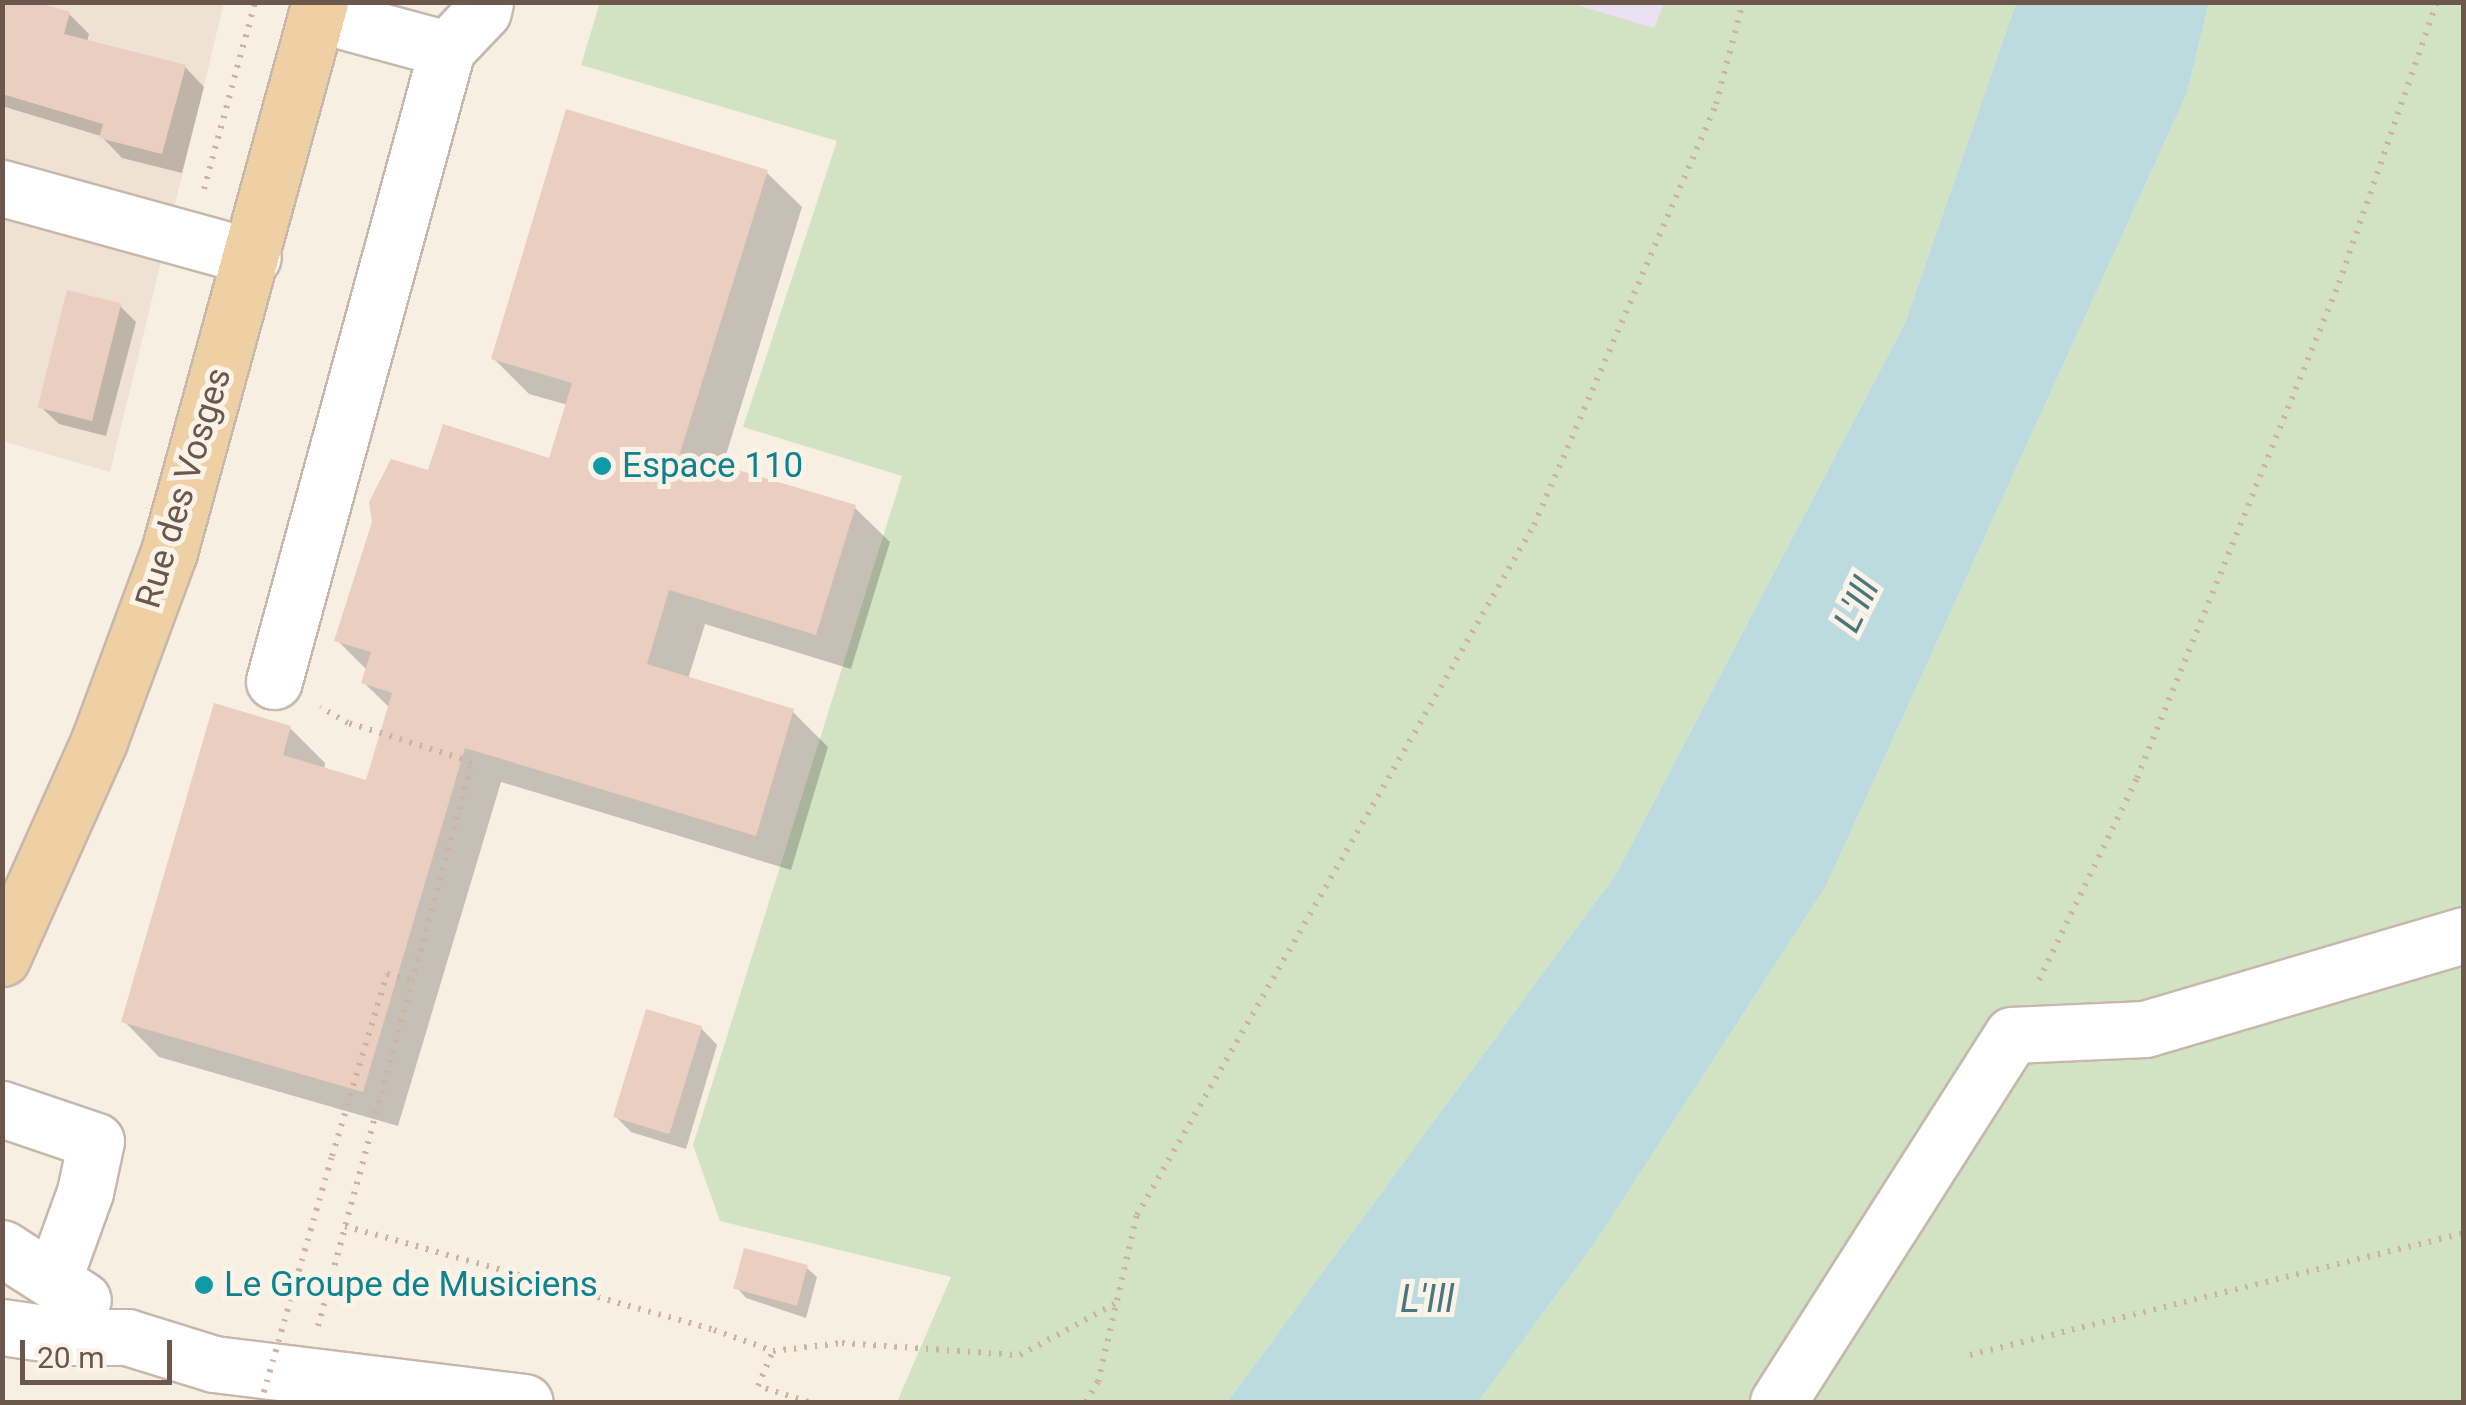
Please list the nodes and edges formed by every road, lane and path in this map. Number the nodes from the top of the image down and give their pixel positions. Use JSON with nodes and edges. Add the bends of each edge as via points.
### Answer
{"nodes":[{"id":1,"x":255,"y":2,"type":"edge"},
{"id":2,"x":485,"y":2,"type":"edge"},
{"id":3,"x":1742,"y":2,"type":"edge"},
{"id":4,"x":2437,"y":2,"type":"edge"},
{"id":5,"x":318,"y":8,"type":"edge"},
{"id":6,"x":447,"y":49,"type":"junction"},
{"id":7,"x":2,"y":188,"type":"edge"},
{"id":8,"x":190,"y":238,"type":"junction"},
{"id":9,"x":252,"y":257,"type":"junction"},
{"id":10,"x":274,"y":681,"type":"joint"},
{"id":11,"x":2464,"y":935,"type":"edge"},
{"id":12,"x":2,"y":958,"type":"edge"},
{"id":13,"x":410,"y":980,"type":"junction"},
{"id":14,"x":2012,"y":1035,"type":"junction"},
{"id":15,"x":2,"y":1108,"type":"edge"},
{"id":16,"x":345,"y":1226,"type":"junction"},
{"id":17,"x":2464,"y":1233,"type":"edge"},
{"id":18,"x":2,"y":1248,"type":"edge"},
{"id":19,"x":59,"y":1264,"type":"dead end"},
{"id":20,"x":1117,"y":1303,"type":"junction"},
{"id":21,"x":2,"y":1327,"type":"edge"},
{"id":22,"x":127,"y":1337,"type":"junction"},
{"id":23,"x":774,"y":1351,"type":"junction"},
{"id":24,"x":1970,"y":1354,"type":"dead end"},
{"id":25,"x":203,"y":1383,"type":"edge"},
{"id":26,"x":283,"y":1389,"type":"edge"},
{"id":27,"x":524,"y":1402,"type":"edge"},
{"id":28,"x":808,"y":1402,"type":"edge"},
{"id":29,"x":1086,"y":1402,"type":"edge"},
{"id":30,"x":1778,"y":1402,"type":"edge"}],
"edges":[{"from":1,"to":8,"type":"path"},
{"from":2,"to":6,"type":"street"},
{"from":3,"to":20,"type":"path","via":[[1716,104],[1534,525],[1137,1215]]},
{"from":4,"to":14,"type":"path","via":[[2339,283],[2137,778]]},
{"from":5,"to":6,"type":"street"},
{"from":5,"to":9,"type":"main road","name":"Rue des Vosges"},
{"from":6,"to":10,"type":"street"},
{"from":7,"to":8,"type":"street"},
{"from":8,"to":9,"type":"street"},
{"from":9,"to":12,"type":"main road","name":"Rue des Vosges","via":[[169,552],[99,741]]},
{"from":10,"to":13,"type":"path","via":[[348,723],[472,762]]},
{"from":11,"to":14,"type":"street","via":[[2145,1028]]},
{"from":13,"to":16,"type":"path"},
{"from":13,"to":26,"type":"path","bridge":true,"via":[[387,974],[332,1156]]},
{"from":14,"to":30,"type":"street"},
{"from":15,"to":19,"type":"street","via":[[96,1141]]},
{"from":16,"to":23,"type":"path"},
{"from":16,"to":26,"type":"path"},
{"from":17,"to":24,"type":"path"},
{"from":18,"to":22,"type":"street"},
{"from":20,"to":23,"type":"path","via":[[1020,1355],[842,1344]]},
{"from":20,"to":29,"type":"path","via":[[1098,1382]]},
{"from":21,"to":22,"type":"street"},
{"from":22,"to":25,"type":"street"},
{"from":23,"to":28,"type":"path","via":[[758,1386]]},
{"from":25,"to":26,"type":"street"},
{"from":26,"to":27,"type":"street"}]}
